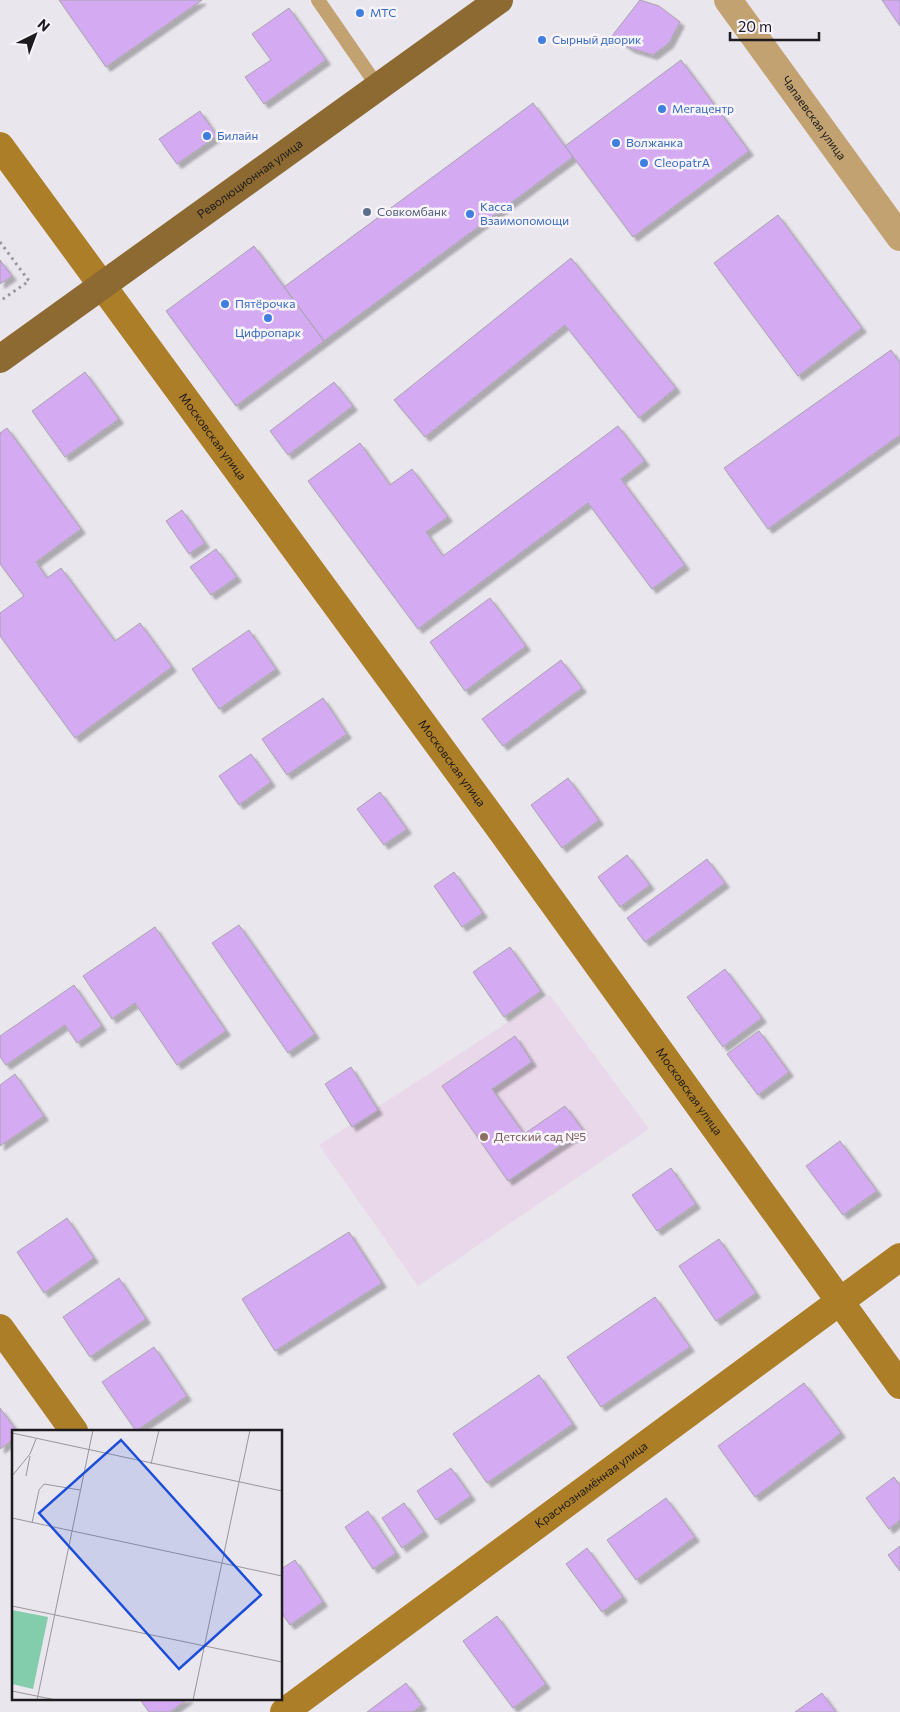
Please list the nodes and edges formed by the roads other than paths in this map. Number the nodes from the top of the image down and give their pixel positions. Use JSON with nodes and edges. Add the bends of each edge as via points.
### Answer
{"nodes":[{"id":1,"x":318,"y":0,"type":"edge"},
{"id":2,"x":499,"y":0,"type":"edge"},
{"id":3,"x":728,"y":0,"type":"edge"},
{"id":4,"x":378,"y":86,"type":"junction"},
{"id":5,"x":0,"y":146,"type":"edge"},
{"id":6,"x":900,"y":237,"type":"edge"},
{"id":7,"x":101,"y":285,"type":"junction"},
{"id":8,"x":0,"y":359,"type":"edge"},
{"id":9,"x":900,"y":1257,"type":"edge"},
{"id":10,"x":840,"y":1302,"type":"junction"},
{"id":11,"x":0,"y":1328,"type":"edge"},
{"id":12,"x":900,"y":1385,"type":"edge"},
{"id":13,"x":73,"y":1430,"type":"edge"},
{"id":14,"x":270,"y":1700,"type":"edge"},
{"id":15,"x":279,"y":1712,"type":"edge"},
{"id":16,"x":284,"y":1712,"type":"edge"}],
"edges":[{"from":1,"to":4,"type":"lane"},
{"from":2,"to":4,"type":"main road","name":"Революционная улица"},
{"from":3,"to":6,"type":"street","name":"Чапаевская улица"},
{"from":4,"to":7,"type":"main road","name":"Революционная улица"},
{"from":5,"to":7,"type":"main road","name":"Московская улица"},
{"from":7,"to":8,"type":"main road","name":"Революционная улица"},
{"from":7,"to":10,"type":"main road","name":"Московская улица","via":[[503,833]]},
{"from":9,"to":10,"type":"main road","name":"Краснознамённая улица"},
{"from":10,"to":12,"type":"main road","name":"Московская улица"},
{"from":10,"to":16,"type":"main road","name":"Краснознамённая улица"},
{"from":11,"to":13,"type":"main road"},
{"from":14,"to":15,"type":"main road"}]}
